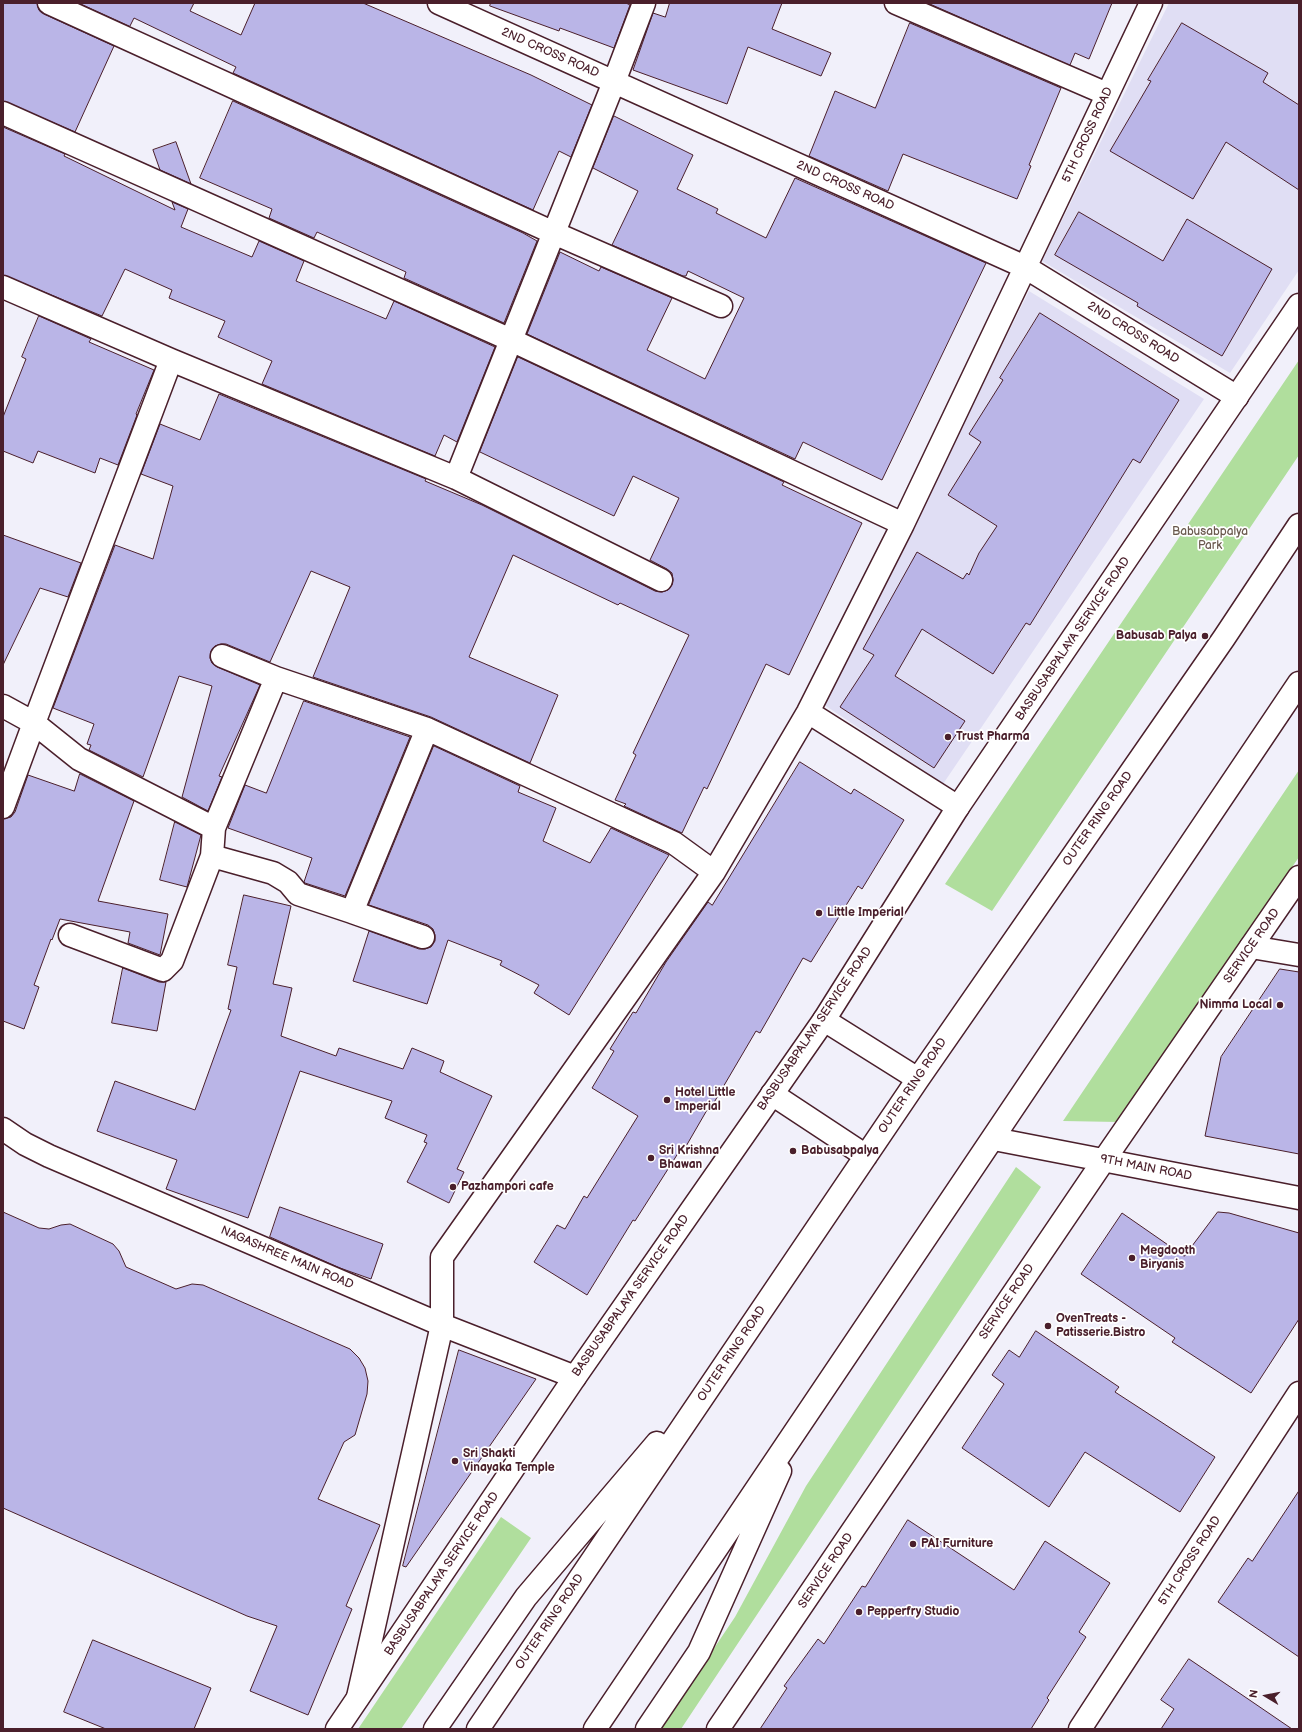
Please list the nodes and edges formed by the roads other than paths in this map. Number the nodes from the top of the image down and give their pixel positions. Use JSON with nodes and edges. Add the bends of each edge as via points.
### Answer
{"nodes":[{"id":1,"x":48,"y":3,"type":"edge"},
{"id":2,"x":439,"y":3,"type":"edge"},
{"id":3,"x":644,"y":3,"type":"edge"},
{"id":4,"x":896,"y":3,"type":"edge"},
{"id":5,"x":1151,"y":3,"type":"edge"},
{"id":6,"x":614,"y":82,"type":"junction"},
{"id":7,"x":1108,"y":94,"type":"junction"},
{"id":8,"x":3,"y":113,"type":"edge"},
{"id":9,"x":554,"y":233,"type":"junction"},
{"id":10,"x":1025,"y":266,"type":"junction"},
{"id":11,"x":3,"y":288,"type":"edge"},
{"id":12,"x":1299,"y":305,"type":"edge"},
{"id":13,"x":721,"y":306,"type":"dead end"},
{"id":14,"x":511,"y":340,"type":"junction"},
{"id":15,"x":171,"y":360,"type":"junction"},
{"id":16,"x":1237,"y":397,"type":"junction"},
{"id":17,"x":456,"y":478,"type":"junction"},
{"id":18,"x":903,"y":524,"type":"junction"},
{"id":19,"x":1299,"y":525,"type":"edge"},
{"id":20,"x":661,"y":580,"type":"dead end"},
{"id":21,"x":222,"y":656,"type":"dead end"},
{"id":22,"x":276,"y":678,"type":"junction"},
{"id":23,"x":1299,"y":683,"type":"edge"},
{"id":24,"x":3,"y":706,"type":"edge"},
{"id":25,"x":808,"y":712,"type":"junction"},
{"id":26,"x":34,"y":723,"type":"junction"},
{"id":27,"x":427,"y":729,"type":"junction"},
{"id":28,"x":3,"y":807,"type":"edge"},
{"id":29,"x":958,"y":808,"type":"junction"},
{"id":30,"x":214,"y":828,"type":"junction"},
{"id":31,"x":212,"y":856,"type":"junction"},
{"id":32,"x":714,"y":872,"type":"junction"},
{"id":33,"x":1299,"y":877,"type":"edge"},
{"id":34,"x":352,"y":912,"type":"junction"},
{"id":35,"x":70,"y":935,"type":"dead end"},
{"id":36,"x":422,"y":937,"type":"dead end"},
{"id":37,"x":1251,"y":947,"type":"junction"},
{"id":38,"x":1299,"y":955,"type":"edge"},
{"id":39,"x":824,"y":1020,"type":"junction"},
{"id":40,"x":918,"y":1079,"type":"junction"},
{"id":41,"x":772,"y":1094,"type":"junction"},
{"id":42,"x":3,"y":1129,"type":"edge"},
{"id":43,"x":994,"y":1139,"type":"junction"},
{"id":44,"x":866,"y":1156,"type":"junction"},
{"id":45,"x":1104,"y":1160,"type":"junction"},
{"id":46,"x":1299,"y":1198,"type":"edge"},
{"id":47,"x":442,"y":1325,"type":"junction"},
{"id":48,"x":731,"y":1355,"type":"junction"},
{"id":49,"x":575,"y":1377,"type":"junction"},
{"id":50,"x":1299,"y":1393,"type":"edge"},
{"id":51,"x":805,"y":1416,"type":"junction"},
{"id":52,"x":358,"y":1697,"type":"junction"},
{"id":53,"x":337,"y":1729,"type":"edge"},
{"id":54,"x":435,"y":1729,"type":"edge"},
{"id":55,"x":478,"y":1729,"type":"edge"},
{"id":56,"x":595,"y":1729,"type":"edge"},
{"id":57,"x":647,"y":1729,"type":"edge"},
{"id":58,"x":718,"y":1729,"type":"edge"},
{"id":59,"x":1080,"y":1729,"type":"edge"}],
"edges":[{"from":1,"to":9,"type":"main road"},
{"from":2,"to":6,"type":"main road","name":"2ND CROSS ROAD"},
{"from":3,"to":6,"type":"main road"},
{"from":4,"to":7,"type":"main road"},
{"from":5,"to":7,"type":"main road","name":"5TH CROSS ROAD"},
{"from":6,"to":9,"type":"main road"},
{"from":6,"to":10,"type":"main road","name":"2ND CROSS ROAD"},
{"from":7,"to":10,"type":"main road","name":"5TH CROSS ROAD"},
{"from":8,"to":14,"type":"main road"},
{"from":9,"to":13,"type":"main road"},
{"from":9,"to":14,"type":"main road"},
{"from":10,"to":16,"type":"main road","name":"2ND CROSS ROAD"},
{"from":10,"to":18,"type":"main road","name":"5TH CROSS ROAD"},
{"from":11,"to":15,"type":"main road"},
{"from":12,"to":16,"type":"main road","name":"BASBUSABPALAYA SERVICE ROAD"},
{"from":14,"to":17,"type":"main road"},
{"from":14,"to":18,"type":"main road"},
{"from":15,"to":17,"type":"main road"},
{"from":15,"to":26,"type":"main road"},
{"from":16,"to":29,"type":"main road","name":"BASBUSABPALAYA SERVICE ROAD"},
{"from":17,"to":20,"type":"main road"},
{"from":18,"to":25,"type":"main road","name":"5TH CROSS ROAD"},
{"from":19,"to":40,"type":"main road","name":"OUTER RING ROAD","via":[[1224,638]]},
{"from":21,"to":22,"type":"main road"},
{"from":22,"to":27,"type":"main road"},
{"from":22,"to":30,"type":"main road"},
{"from":23,"to":43,"type":"main road"},
{"from":24,"to":26,"type":"main road"},
{"from":25,"to":29,"type":"main road"},
{"from":25,"to":32,"type":"main road","name":"5TH CROSS ROAD"},
{"from":26,"to":28,"type":"main road"},
{"from":26,"to":30,"type":"main road","via":[[79,759]]},
{"from":27,"to":32,"type":"main road","via":[[674,843]]},
{"from":27,"to":34,"type":"main road"},
{"from":29,"to":39,"type":"main road","name":"BASBUSABPALAYA SERVICE ROAD"},
{"from":30,"to":31,"type":"main road"},
{"from":31,"to":34,"type":"main road","via":[[273,873],[288,882],[298,894]]},
{"from":31,"to":35,"type":"main road","via":[[172,962],[163,970]]},
{"from":32,"to":47,"type":"main road","name":"5TH CROSS ROAD","via":[[442,1257]]},
{"from":33,"to":37,"type":"main road","name":"SERVICE ROAD"},
{"from":34,"to":36,"type":"main road"},
{"from":37,"to":38,"type":"main road"},
{"from":37,"to":45,"type":"main road","name":"SERVICE ROAD"},
{"from":39,"to":40,"type":"main road"},
{"from":39,"to":41,"type":"main road","name":"BASBUSABPALAYA SERVICE ROAD"},
{"from":40,"to":44,"type":"main road","name":"OUTER RING ROAD"},
{"from":41,"to":44,"type":"main road"},
{"from":41,"to":49,"type":"main road","name":"BASBUSABPALAYA SERVICE ROAD"},
{"from":42,"to":47,"type":"main road","name":"NAGASHREE MAIN ROAD","via":[[49,1156]]},
{"from":43,"to":45,"type":"main road","name":"9TH MAIN ROAD"},
{"from":43,"to":51,"type":"main road"},
{"from":44,"to":48,"type":"main road","name":"OUTER RING ROAD"},
{"from":45,"to":46,"type":"main road","name":"9TH MAIN ROAD"},
{"from":45,"to":58,"type":"main road","name":"SERVICE ROAD"},
{"from":47,"to":49,"type":"main road","name":"NAGASHREE MAIN ROAD"},
{"from":47,"to":52,"type":"main road","name":"5TH CROSS ROAD"},
{"from":48,"to":54,"type":"main road","via":[[526,1597]]},
{"from":48,"to":55,"type":"main road","name":"OUTER RING ROAD"},
{"from":49,"to":52,"type":"main road","name":"BASBUSABPALAYA SERVICE ROAD"},
{"from":50,"to":59,"type":"main road","name":"5TH CROSS ROAD"},
{"from":51,"to":56,"type":"main road"},
{"from":51,"to":57,"type":"main road","via":[[699,1652]]},
{"from":52,"to":53,"type":"main road","name":"BASBUSABPALAYA SERVICE ROAD"}]}
